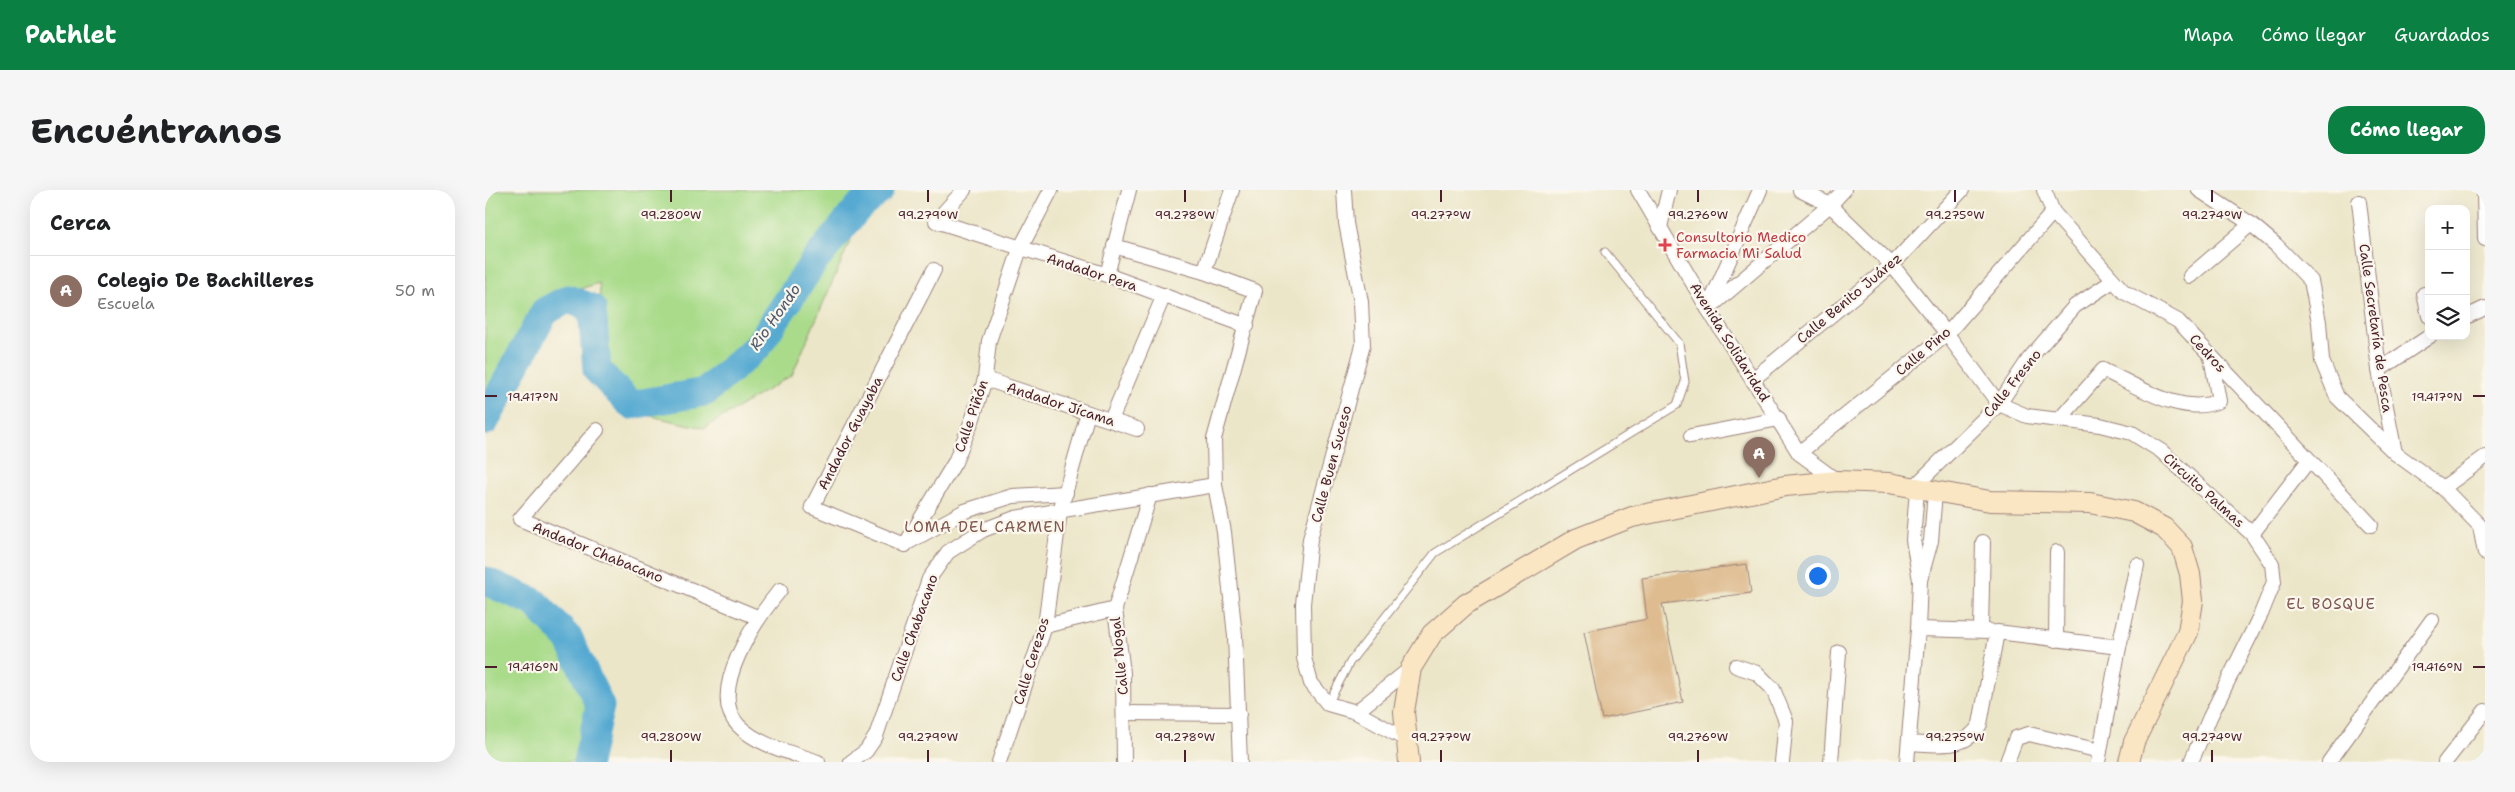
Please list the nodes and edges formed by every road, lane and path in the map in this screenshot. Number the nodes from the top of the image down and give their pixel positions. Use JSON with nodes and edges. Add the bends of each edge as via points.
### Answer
{"nodes":[{"id":1,"x":964,"y":190,"type":"edge"},
{"id":2,"x":1051,"y":190,"type":"edge"},
{"id":3,"x":1129,"y":190,"type":"edge"},
{"id":4,"x":1232,"y":190,"type":"edge"},
{"id":5,"x":1344,"y":190,"type":"edge"},
{"id":6,"x":1638,"y":190,"type":"edge"},
{"id":7,"x":1669,"y":190,"type":"edge"},
{"id":8,"x":1760,"y":190,"type":"edge"},
{"id":9,"x":1800,"y":190,"type":"edge"},
{"id":10,"x":1844,"y":190,"type":"edge"},
{"id":11,"x":1962,"y":190,"type":"edge"},
{"id":12,"x":2044,"y":190,"type":"edge"},
{"id":13,"x":2199,"y":190,"type":"edge"},
{"id":14,"x":2484,"y":190,"type":"edge"},
{"id":15,"x":2359,"y":202,"type":"dead end"},
{"id":16,"x":1830,"y":206,"type":"junction"},
{"id":17,"x":2053,"y":212,"type":"junction"},
{"id":18,"x":2251,"y":224,"type":"junction"},
{"id":19,"x":1660,"y":227,"type":"junction"},
{"id":20,"x":2485,"y":239,"type":"edge"},
{"id":21,"x":1114,"y":246,"type":"junction"},
{"id":22,"x":1020,"y":249,"type":"junction"},
{"id":23,"x":1605,"y":252,"type":"dead end"},
{"id":24,"x":1892,"y":265,"type":"junction"},
{"id":25,"x":934,"y":270,"type":"dead end"},
{"id":26,"x":1204,"y":272,"type":"junction"},
{"id":27,"x":1107,"y":275,"type":"junction"},
{"id":28,"x":2190,"y":276,"type":"dead end"},
{"id":29,"x":2113,"y":281,"type":"junction"},
{"id":30,"x":2424,"y":294,"type":"dead end"},
{"id":31,"x":1164,"y":295,"type":"junction"},
{"id":32,"x":2425,"y":298,"type":"edge"},
{"id":33,"x":2485,"y":308,"type":"edge"},
{"id":34,"x":1708,"y":309,"type":"junction"},
{"id":35,"x":2470,"y":315,"type":"edge"},
{"id":36,"x":1247,"y":326,"type":"junction"},
{"id":37,"x":1947,"y":334,"type":"junction"},
{"id":38,"x":2425,"y":339,"type":"edge"},
{"id":39,"x":2211,"y":356,"type":"junction"},
{"id":40,"x":2379,"y":370,"type":"junction"},
{"id":41,"x":985,"y":379,"type":"junction"},
{"id":42,"x":1752,"y":380,"type":"junction"},
{"id":43,"x":1999,"y":404,"type":"junction"},
{"id":44,"x":1088,"y":413,"type":"junction"},
{"id":45,"x":1779,"y":419,"type":"junction"},
{"id":46,"x":1111,"y":420,"type":"junction"},
{"id":47,"x":2059,"y":420,"type":"junction"},
{"id":48,"x":1137,"y":428,"type":"dead end"},
{"id":49,"x":597,"y":430,"type":"dead end"},
{"id":50,"x":1691,"y":436,"type":"dead end"},
{"id":51,"x":1799,"y":453,"type":"junction"},
{"id":52,"x":2395,"y":453,"type":"junction"},
{"id":53,"x":2485,"y":457,"type":"edge"},
{"id":54,"x":2309,"y":460,"type":"junction"},
{"id":55,"x":1837,"y":481,"type":"junction"},
{"id":56,"x":1215,"y":484,"type":"junction"},
{"id":57,"x":2443,"y":488,"type":"junction"},
{"id":58,"x":1922,"y":490,"type":"junction"},
{"id":59,"x":1066,"y":493,"type":"junction"},
{"id":60,"x":1150,"y":494,"type":"junction"},
{"id":61,"x":1060,"y":510,"type":"junction"},
{"id":62,"x":2482,"y":524,"type":"edge"},
{"id":63,"x":2371,"y":525,"type":"dead end"},
{"id":64,"x":2252,"y":534,"type":"junction"},
{"id":65,"x":1983,"y":542,"type":"dead end"},
{"id":66,"x":905,"y":545,"type":"junction"},
{"id":67,"x":2057,"y":552,"type":"dead end"},
{"id":68,"x":2485,"y":552,"type":"edge"},
{"id":69,"x":2137,"y":565,"type":"dead end"},
{"id":70,"x":780,"y":590,"type":"dead end"},
{"id":71,"x":1115,"y":609,"type":"junction"},
{"id":72,"x":757,"y":618,"type":"junction"},
{"id":73,"x":2432,"y":620,"type":"dead end"},
{"id":74,"x":1045,"y":626,"type":"junction"},
{"id":75,"x":1918,"y":628,"type":"junction"},
{"id":76,"x":1981,"y":630,"type":"junction"},
{"id":77,"x":1997,"y":632,"type":"junction"},
{"id":78,"x":2056,"y":640,"type":"junction"},
{"id":79,"x":2119,"y":648,"type":"junction"},
{"id":80,"x":1839,"y":652,"type":"dead end"},
{"id":81,"x":1736,"y":666,"type":"dead end"},
{"id":82,"x":1411,"y":668,"type":"junction"},
{"id":83,"x":1328,"y":704,"type":"junction"},
{"id":84,"x":2485,"y":711,"type":"edge"},
{"id":85,"x":1356,"y":712,"type":"junction"},
{"id":86,"x":1125,"y":713,"type":"junction"},
{"id":87,"x":1239,"y":714,"type":"junction"},
{"id":88,"x":1407,"y":740,"type":"junction"},
{"id":89,"x":1909,"y":743,"type":"junction"},
{"id":90,"x":2099,"y":756,"type":"edge"},
{"id":91,"x":818,"y":762,"type":"edge"},
{"id":92,"x":851,"y":762,"type":"edge"},
{"id":93,"x":999,"y":762,"type":"edge"},
{"id":94,"x":1124,"y":762,"type":"edge"},
{"id":95,"x":1240,"y":762,"type":"edge"},
{"id":96,"x":1409,"y":762,"type":"edge"},
{"id":97,"x":1782,"y":762,"type":"edge"},
{"id":98,"x":1831,"y":762,"type":"edge"},
{"id":99,"x":1907,"y":762,"type":"edge"},
{"id":100,"x":2007,"y":762,"type":"edge"},
{"id":101,"x":2129,"y":762,"type":"edge"},
{"id":102,"x":2191,"y":762,"type":"edge"},
{"id":103,"x":2329,"y":762,"type":"edge"},
{"id":104,"x":2445,"y":762,"type":"edge"}],
"edges":[{"from":1,"to":22,"type":"street","name":"Andador Pera","via":[[936,222]]},
{"from":2,"to":22,"type":"street","name":"Calle Piñón"},
{"from":3,"to":21,"type":"street"},
{"from":4,"to":26,"type":"street"},
{"from":5,"to":83,"type":"street","name":"Calle Buen Suceso","via":[[1346,222],[1361,302],[1363,345],[1310,539],[1303,604],[1304,658],[1311,683]]},
{"from":6,"to":19,"type":"street","name":"Avenida Solidaridad"},
{"from":7,"to":19,"type":"street"},
{"from":8,"to":34,"type":"street"},
{"from":9,"to":16,"type":"street"},
{"from":10,"to":16,"type":"street"},
{"from":11,"to":24,"type":"street","name":"Calle Benito Juárez"},
{"from":12,"to":17,"type":"street","name":"Cedros"},
{"from":13,"to":18,"type":"street"},
{"from":14,"to":20,"type":"street"},
{"from":15,"to":40,"type":"street","name":"Calle Secretaría de Pesca"},
{"from":16,"to":24,"type":"street"},
{"from":16,"to":34,"type":"street"},
{"from":17,"to":29,"type":"street","name":"Cedros"},
{"from":17,"to":37,"type":"street","name":"Calle Pino"},
{"from":18,"to":28,"type":"street"},
{"from":18,"to":52,"type":"street","via":[[2311,281],[2322,361],[2337,397]]},
{"from":19,"to":34,"type":"street","name":"Avenida Solidaridad"},
{"from":21,"to":26,"type":"street"},
{"from":21,"to":27,"type":"street"},
{"from":22,"to":27,"type":"street","name":"Andador Pera"},
{"from":22,"to":41,"type":"street","name":"Calle Piñón","via":[[989,341]]},
{"from":23,"to":83,"type":"lane","via":[[1679,343],[1685,382],[1677,405],[1435,553],[1350,662]]},
{"from":24,"to":37,"type":"street"},
{"from":24,"to":42,"type":"street","name":"Calle Benito Juárez"},
{"from":25,"to":66,"type":"street","name":"Andador Guayaba","via":[[812,507]]},
{"from":26,"to":36,"type":"street","via":[[1255,291]]},
{"from":27,"to":31,"type":"street","name":"Andador Pera"},
{"from":29,"to":39,"type":"street","name":"Cedros","via":[[2124,292],[2178,321]]},
{"from":29,"to":43,"type":"street","name":"Calle Fresno","via":[[2075,306],[2029,359]]},
{"from":30,"to":32,"type":"street"},
{"from":31,"to":36,"type":"street","name":"Andador Pera"},
{"from":31,"to":46,"type":"street"},
{"from":33,"to":35,"type":"street"},
{"from":34,"to":42,"type":"street","name":"Avenida Solidaridad"},
{"from":36,"to":56,"type":"street","via":[[1214,439]]},
{"from":37,"to":43,"type":"street"},
{"from":37,"to":51,"type":"street","name":"Calle Pino"},
{"from":38,"to":40,"type":"street"},
{"from":39,"to":47,"type":"street","via":[[2219,401],[2213,404],[2177,404],[2103,370]]},
{"from":39,"to":54,"type":"street","name":"Cedros"},
{"from":40,"to":52,"type":"street","name":"Calle Secretaría de Pesca"},
{"from":41,"to":44,"type":"street","name":"Andador Jícama"},
{"from":41,"to":66,"type":"street","name":"Calle Piñón","via":[[955,462]]},
{"from":42,"to":45,"type":"street","name":"Avenida Solidaridad"},
{"from":43,"to":47,"type":"street","name":"Circuito Palmas","via":[[2027,416]]},
{"from":43,"to":58,"type":"street","name":"Calle Fresno"},
{"from":44,"to":46,"type":"street","name":"Andador Jícama"},
{"from":44,"to":59,"type":"street","name":"Calle Cerezos"},
{"from":45,"to":50,"type":"street"},
{"from":45,"to":51,"type":"street","name":"Avenida Solidaridad"},
{"from":46,"to":48,"type":"street","name":"Andador Jícama"},
{"from":47,"to":64,"type":"street","name":"Circuito Palmas","via":[[2132,433],[2161,451]]},
{"from":49,"to":72,"type":"street","name":"Andador Chabacano","via":[[520,520]]},
{"from":51,"to":55,"type":"street","name":"Avenida Solidaridad"},
{"from":52,"to":57,"type":"street"},
{"from":53,"to":57,"type":"street"},
{"from":54,"to":63,"type":"street","name":"Cedros"},
{"from":54,"to":64,"type":"street"},
{"from":55,"to":58,"type":"main road","via":[[1889,483]]},
{"from":55,"to":82,"type":"main road","via":[[1785,486],[1632,517],[1576,539],[1466,604],[1432,634]]},
{"from":56,"to":60,"type":"street","name":"Calle Chabacano"},
{"from":56,"to":87,"type":"street","via":[[1224,532],[1235,636]]},
{"from":57,"to":62,"type":"street"},
{"from":58,"to":75,"type":"street","via":[[1913,540],[1920,580]]},
{"from":58,"to":101,"type":"main road","via":[[1990,501],[2090,504],[2134,512],[2164,528],[2182,547],[2190,574],[2193,602],[2188,632],[2134,742]]},
{"from":59,"to":61,"type":"street","name":"Calle Cerezos"},
{"from":59,"to":66,"type":"street","via":[[1013,496],[965,510]]},
{"from":60,"to":61,"type":"street","name":"Calle Chabacano"},
{"from":60,"to":71,"type":"street","name":"Calle Nogal"},
{"from":61,"to":74,"type":"street","name":"Calle Cerezos"},
{"from":61,"to":92,"type":"street","name":"Calle Chabacano","via":[[1015,518],[983,530],[948,552],[929,579],[876,736],[866,751]]},
{"from":62,"to":68,"type":"street"},
{"from":64,"to":102,"type":"street","name":"Circuito Palmas","via":[[2272,564],[2274,582]]},
{"from":65,"to":76,"type":"street"},
{"from":67,"to":78,"type":"street"},
{"from":69,"to":79,"type":"street"},
{"from":70,"to":72,"type":"street"},
{"from":71,"to":74,"type":"street"},
{"from":71,"to":86,"type":"street","name":"Calle Nogal"},
{"from":72,"to":91,"type":"street","via":[[728,681],[730,711],[738,726],[764,742]]},
{"from":73,"to":103,"type":"street"},
{"from":74,"to":93,"type":"street","name":"Calle Cerezos"},
{"from":75,"to":76,"type":"street"},
{"from":75,"to":89,"type":"street"},
{"from":76,"to":77,"type":"street"},
{"from":77,"to":78,"type":"street"},
{"from":77,"to":89,"type":"street","via":[[1980,724],[1975,733],[1958,744]]},
{"from":78,"to":79,"type":"street"},
{"from":79,"to":90,"type":"street"},
{"from":80,"to":98,"type":"street"},
{"from":81,"to":97,"type":"street","via":[[1757,673],[1773,689],[1786,721]]},
{"from":82,"to":85,"type":"street"},
{"from":82,"to":88,"type":"main road","via":[[1404,712]]},
{"from":83,"to":85,"type":"street"},
{"from":84,"to":104,"type":"street"},
{"from":85,"to":88,"type":"street"},
{"from":86,"to":87,"type":"street"},
{"from":86,"to":94,"type":"street","name":"Calle Nogal"},
{"from":87,"to":95,"type":"street"},
{"from":88,"to":96,"type":"main road"},
{"from":89,"to":99,"type":"street"},
{"from":90,"to":100,"type":"street","via":[[2029,734],[2015,738]]}]}
